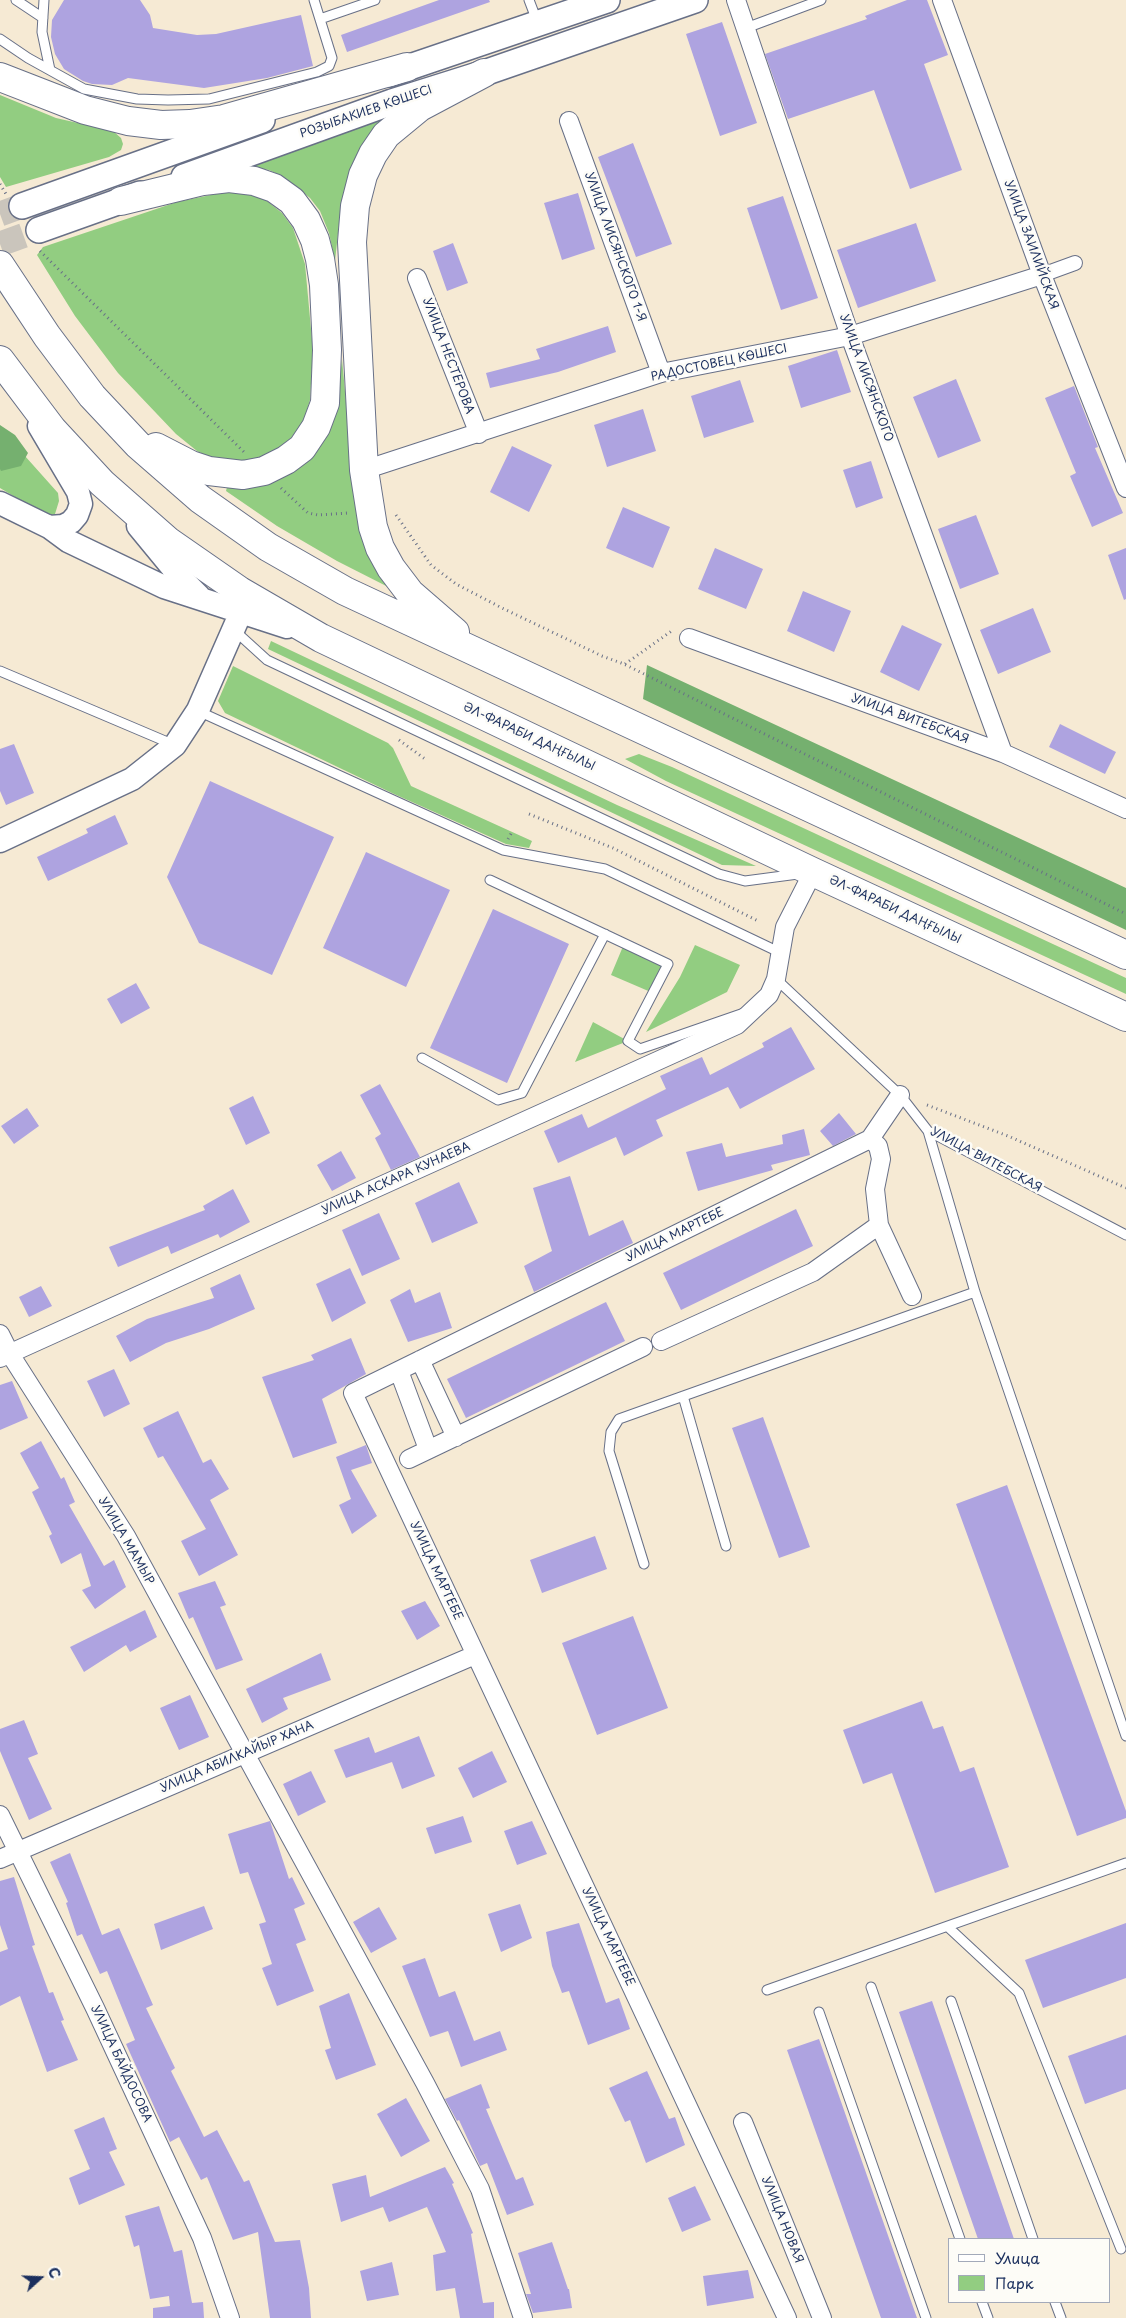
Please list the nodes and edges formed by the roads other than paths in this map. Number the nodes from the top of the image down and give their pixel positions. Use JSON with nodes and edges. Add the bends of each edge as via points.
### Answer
{"nodes":[{"id":1,"x":16,"y":0,"type":"edge"},
{"id":2,"x":44,"y":0,"type":"edge"},
{"id":3,"x":314,"y":0,"type":"edge"},
{"id":4,"x":375,"y":0,"type":"edge"},
{"id":5,"x":529,"y":0,"type":"edge"},
{"id":6,"x":607,"y":0,"type":"edge"},
{"id":7,"x":695,"y":0,"type":"edge"},
{"id":8,"x":736,"y":0,"type":"edge"},
{"id":9,"x":821,"y":0,"type":"edge"},
{"id":10,"x":942,"y":0,"type":"edge"},
{"id":11,"x":43,"y":18,"type":"junction"},
{"id":12,"x":320,"y":20,"type":"junction"},
{"id":13,"x":538,"y":24,"type":"junction"},
{"id":14,"x":746,"y":28,"type":"junction"},
{"id":15,"x":0,"y":39,"type":"edge"},
{"id":16,"x":407,"y":67,"type":"junction"},
{"id":17,"x":50,"y":70,"type":"junction"},
{"id":18,"x":484,"y":74,"type":"junction"},
{"id":19,"x":0,"y":78,"type":"edge"},
{"id":20,"x":569,"y":120,"type":"dead end"},
{"id":21,"x":121,"y":201,"type":"junction"},
{"id":22,"x":16,"y":203,"type":"tunnel mouth"},
{"id":23,"x":38,"y":238,"type":"tunnel mouth"},
{"id":24,"x":1075,"y":263,"type":"dead end"},
{"id":25,"x":1,"y":267,"type":"edge"},
{"id":26,"x":1042,"y":275,"type":"junction"},
{"id":27,"x":417,"y":278,"type":"dead end"},
{"id":28,"x":850,"y":336,"type":"junction"},
{"id":29,"x":2,"y":364,"type":"edge"},
{"id":30,"x":662,"y":373,"type":"junction"},
{"id":31,"x":92,"y":396,"type":"junction"},
{"id":32,"x":478,"y":434,"type":"junction"},
{"id":33,"x":364,"y":470,"type":"junction"},
{"id":34,"x":102,"y":483,"type":"junction"},
{"id":35,"x":1126,"y":488,"type":"edge"},
{"id":36,"x":0,"y":503,"type":"edge"},
{"id":37,"x":49,"y":527,"type":"junction"},
{"id":38,"x":203,"y":600,"type":"junction"},
{"id":39,"x":237,"y":621,"type":"junction"},
{"id":40,"x":322,"y":638,"type":"junction"},
{"id":41,"x":689,"y":638,"type":"road end"},
{"id":42,"x":477,"y":651,"type":"junction"},
{"id":43,"x":0,"y":671,"type":"edge"},
{"id":44,"x":198,"y":710,"type":"junction"},
{"id":45,"x":175,"y":745,"type":"junction"},
{"id":46,"x":1003,"y":753,"type":"junction"},
{"id":47,"x":1126,"y":809,"type":"edge"},
{"id":48,"x":0,"y":841,"type":"edge"},
{"id":49,"x":813,"y":872,"type":"junction"},
{"id":50,"x":490,"y":880,"type":"dead end"},
{"id":51,"x":605,"y":934,"type":"junction"},
{"id":52,"x":1095,"y":941,"type":"junction"},
{"id":53,"x":1126,"y":951,"type":"edge"},
{"id":54,"x":780,"y":953,"type":"junction"},
{"id":55,"x":1126,"y":955,"type":"edge"},
{"id":56,"x":776,"y":979,"type":"junction"},
{"id":57,"x":753,"y":1010,"type":"junction"},
{"id":58,"x":1126,"y":1017,"type":"edge"},
{"id":59,"x":422,"y":1058,"type":"dead end"},
{"id":60,"x":900,"y":1095,"type":"junction"},
{"id":61,"x":928,"y":1131,"type":"junction"},
{"id":62,"x":870,"y":1139,"type":"junction"},
{"id":63,"x":879,"y":1225,"type":"junction"},
{"id":64,"x":1126,"y":1235,"type":"edge"},
{"id":65,"x":975,"y":1292,"type":"junction"},
{"id":66,"x":912,"y":1296,"type":"dead end"},
{"id":67,"x":0,"y":1334,"type":"edge"},
{"id":68,"x":661,"y":1341,"type":"dead end"},
{"id":69,"x":643,"y":1347,"type":"dead end"},
{"id":70,"x":5,"y":1356,"type":"edge"},
{"id":71,"x":420,"y":1360,"type":"junction"},
{"id":72,"x":398,"y":1371,"type":"junction"},
{"id":73,"x":683,"y":1396,"type":"junction"},
{"id":74,"x":456,"y":1437,"type":"junction"},
{"id":75,"x":428,"y":1449,"type":"junction"},
{"id":76,"x":409,"y":1459,"type":"dead end"},
{"id":77,"x":726,"y":1546,"type":"dead end"},
{"id":78,"x":644,"y":1564,"type":"dead end"},
{"id":79,"x":475,"y":1655,"type":"junction"},
{"id":80,"x":1126,"y":1736,"type":"edge"},
{"id":81,"x":244,"y":1754,"type":"junction"},
{"id":82,"x":0,"y":1815,"type":"edge"},
{"id":83,"x":19,"y":1850,"type":"junction"},
{"id":84,"x":0,"y":1859,"type":"edge"},
{"id":85,"x":1126,"y":1863,"type":"edge"},
{"id":86,"x":948,"y":1927,"type":"junction"},
{"id":87,"x":871,"y":1987,"type":"dead end"},
{"id":88,"x":767,"y":1990,"type":"dead end"},
{"id":89,"x":951,"y":2001,"type":"dead end"},
{"id":90,"x":819,"y":2012,"type":"dead end"},
{"id":91,"x":743,"y":2122,"type":"dead end"},
{"id":92,"x":960,"y":2238,"type":"edge"},
{"id":93,"x":1033,"y":2238,"type":"edge"},
{"id":94,"x":1120,"y":2249,"type":"dead end"},
{"id":95,"x":982,"y":2303,"type":"edge"},
{"id":96,"x":1055,"y":2303,"type":"edge"},
{"id":97,"x":230,"y":2318,"type":"edge"},
{"id":98,"x":522,"y":2318,"type":"edge"},
{"id":99,"x":787,"y":2318,"type":"edge"},
{"id":100,"x":822,"y":2318,"type":"edge"},
{"id":101,"x":926,"y":2318,"type":"edge"},
{"id":102,"x":988,"y":2318,"type":"edge"},
{"id":103,"x":1061,"y":2318,"type":"edge"}],
"edges":[{"from":1,"to":11,"type":"lane"},
{"from":2,"to":11,"type":"lane"},
{"from":3,"to":12,"type":"lane"},
{"from":4,"to":12,"type":"lane"},
{"from":5,"to":13,"type":"lane"},
{"from":6,"to":13,"type":"main road"},
{"from":7,"to":18,"type":"main road","name":"РОЗЫБАКИЕВ КӨШЕСІ"},
{"from":8,"to":14,"type":"street","name":"УЛИЦА ЛИСЯНСКОГО"},
{"from":9,"to":14,"type":"lane"},
{"from":10,"to":26,"type":"street","name":"УЛИЦА ЗАИЛИЙСКАЯ"},
{"from":11,"to":17,"type":"lane","via":[[42,32]]},
{"from":12,"to":17,"type":"lane","via":[[332,58],[329,66],[317,72],[209,99],[113,96],[84,89]]},
{"from":13,"to":16,"type":"main road"},
{"from":14,"to":28,"type":"street","name":"УЛИЦА ЛИСЯНСКОГО"},
{"from":15,"to":17,"type":"lane"},
{"from":16,"to":19,"type":"main road","via":[[224,118],[171,125],[128,121],[85,110]]},
{"from":16,"to":22,"type":"main road"},
{"from":18,"to":21,"type":"main road","name":"РОЗЫБАКИЕВ КӨШЕСІ","via":[[392,102]]},
{"from":18,"to":33,"type":"main road","via":[[420,107],[402,120],[373,154],[363,175],[355,206],[352,242]]},
{"from":20,"to":30,"type":"street","name":"УЛИЦА ЛИСЯНСКОГО 1-Я"},
{"from":21,"to":23,"type":"main road","name":"РОЗЫБАКИЕВ КӨШЕСІ"},
{"from":21,"to":31,"type":"main road","via":[[229,178],[261,183],[274,188],[292,202],[306,220],[320,259],[327,350],[325,403],[316,427],[302,448],[264,471],[243,475],[191,465],[130,428]]},
{"from":24,"to":26,"type":"street","name":"РАДОСТОВЕЦ КӨШЕСІ"},
{"from":25,"to":31,"type":"main road"},
{"from":26,"to":28,"type":"street","name":"РАДОСТОВЕЦ КӨШЕСІ"},
{"from":26,"to":35,"type":"street","name":"УЛИЦА ЗАИЛИЙСКАЯ"},
{"from":27,"to":32,"type":"street","name":"УЛИЦА НЕСТЕРОВА"},
{"from":28,"to":30,"type":"street","name":"РАДОСТОВЕЦ КӨШЕСІ"},
{"from":28,"to":46,"type":"street","name":"УЛИЦА ЛИСЯНСКОГО"},
{"from":29,"to":34,"type":"main road","name":"ӘЛ-ФАРАБИ ДАҢҒЫЛЫ","via":[[52,430]]},
{"from":29,"to":37,"type":"street","via":[[78,492],[81,504],[72,522]]},
{"from":30,"to":32,"type":"street","name":"РАДОСТОВЕЦ КӨШЕСІ"},
{"from":31,"to":42,"type":"main road","via":[[138,445],[200,499],[268,547],[346,591]]},
{"from":32,"to":33,"type":"street","name":"РАДОСТОВЕЦ КӨШЕСІ"},
{"from":33,"to":42,"type":"main road","via":[[373,527],[391,568],[410,592]]},
{"from":34,"to":38,"type":"street"},
{"from":34,"to":40,"type":"main road","name":"ӘЛ-ФАРАБИ ДАҢҒЫЛЫ","via":[[168,541],[240,591]]},
{"from":36,"to":37,"type":"street"},
{"from":37,"to":38,"type":"street","via":[[68,541],[164,588]]},
{"from":38,"to":39,"type":"street"},
{"from":39,"to":40,"type":"street"},
{"from":39,"to":44,"type":"street"},
{"from":39,"to":49,"type":"lane","via":[[267,660],[719,874],[745,880]]},
{"from":40,"to":49,"type":"main road","name":"ӘЛ-ФАРАБИ ДАҢҒЫЛЫ"},
{"from":41,"to":46,"type":"street","name":"УЛИЦА ВИТЕБСКАЯ"},
{"from":42,"to":52,"type":"main road"},
{"from":43,"to":45,"type":"lane"},
{"from":44,"to":45,"type":"street"},
{"from":44,"to":54,"type":"lane","via":[[503,850],[605,868]]},
{"from":45,"to":48,"type":"street","via":[[132,778]]},
{"from":46,"to":47,"type":"street","name":"УЛИЦА ВИТЕБСКАЯ"},
{"from":49,"to":54,"type":"street","via":[[785,927]]},
{"from":49,"to":58,"type":"main road","name":"ӘЛ-ФАРАБИ ДАҢҒЫЛЫ"},
{"from":50,"to":51,"type":"lane"},
{"from":51,"to":57,"type":"lane","via":[[668,964],[628,1041],[640,1049]]},
{"from":51,"to":59,"type":"lane","via":[[522,1092],[498,1100]]},
{"from":52,"to":53,"type":"street"},
{"from":52,"to":55,"type":"main road"},
{"from":54,"to":56,"type":"street"},
{"from":56,"to":57,"type":"street","name":"УЛИЦА АСКАРА КУНАЕВА","via":[[769,995]]},
{"from":56,"to":60,"type":"lane","name":"УЛИЦА ВИТЕБСКАЯ"},
{"from":57,"to":70,"type":"street","name":"УЛИЦА АСКАРА КУНАЕВА","via":[[737,1025]]},
{"from":60,"to":61,"type":"lane","name":"УЛИЦА ВИТЕБСКАЯ"},
{"from":60,"to":62,"type":"street","name":"УЛИЦА МАРТЕБЕ"},
{"from":61,"to":64,"type":"lane","name":"УЛИЦА ВИТЕБСКАЯ"},
{"from":61,"to":65,"type":"lane"},
{"from":62,"to":63,"type":"street","via":[[878,1146],[880,1159],[875,1189]]},
{"from":62,"to":71,"type":"street","name":"УЛИЦА МАРТЕБЕ"},
{"from":63,"to":66,"type":"street"},
{"from":63,"to":68,"type":"street","via":[[813,1272]]},
{"from":65,"to":73,"type":"lane"},
{"from":65,"to":80,"type":"lane"},
{"from":67,"to":70,"type":"street","name":"УЛИЦА МАМЫР"},
{"from":69,"to":74,"type":"street"},
{"from":70,"to":81,"type":"street","name":"УЛИЦА МАМЫР","via":[[126,1536]]},
{"from":71,"to":72,"type":"street","name":"УЛИЦА МАРТЕБЕ"},
{"from":71,"to":74,"type":"street"},
{"from":72,"to":75,"type":"street"},
{"from":72,"to":79,"type":"street","name":"УЛИЦА МАРТЕБЕ","via":[[353,1393]]},
{"from":73,"to":77,"type":"lane"},
{"from":73,"to":78,"type":"lane","via":[[619,1419],[611,1432],[609,1451]]},
{"from":74,"to":75,"type":"street"},
{"from":75,"to":76,"type":"street"},
{"from":79,"to":81,"type":"street","name":"УЛИЦА АБИЛКАЙЫР ХАНА"},
{"from":79,"to":99,"type":"street","name":"УЛИЦА МАРТЕБЕ"},
{"from":81,"to":83,"type":"street","name":"УЛИЦА АБИЛКАЙЫР ХАНА"},
{"from":81,"to":98,"type":"street","name":"УЛИЦА МАМЫР","via":[[480,2189]]},
{"from":82,"to":83,"type":"street","name":"УЛИЦА БАЙДОСОВА"},
{"from":83,"to":84,"type":"street","name":"УЛИЦА АБИЛКАЙЫР ХАНА"},
{"from":83,"to":97,"type":"street","name":"УЛИЦА БАЙДОСОВА","via":[[202,2238]]},
{"from":85,"to":86,"type":"lane"},
{"from":86,"to":88,"type":"lane"},
{"from":86,"to":94,"type":"lane","via":[[1019,1993]]},
{"from":87,"to":92,"type":"lane"},
{"from":89,"to":93,"type":"lane"},
{"from":90,"to":101,"type":"lane"},
{"from":91,"to":100,"type":"street","name":"УЛИЦА НОВАЯ"},
{"from":95,"to":102,"type":"lane"},
{"from":96,"to":103,"type":"lane"}]}
